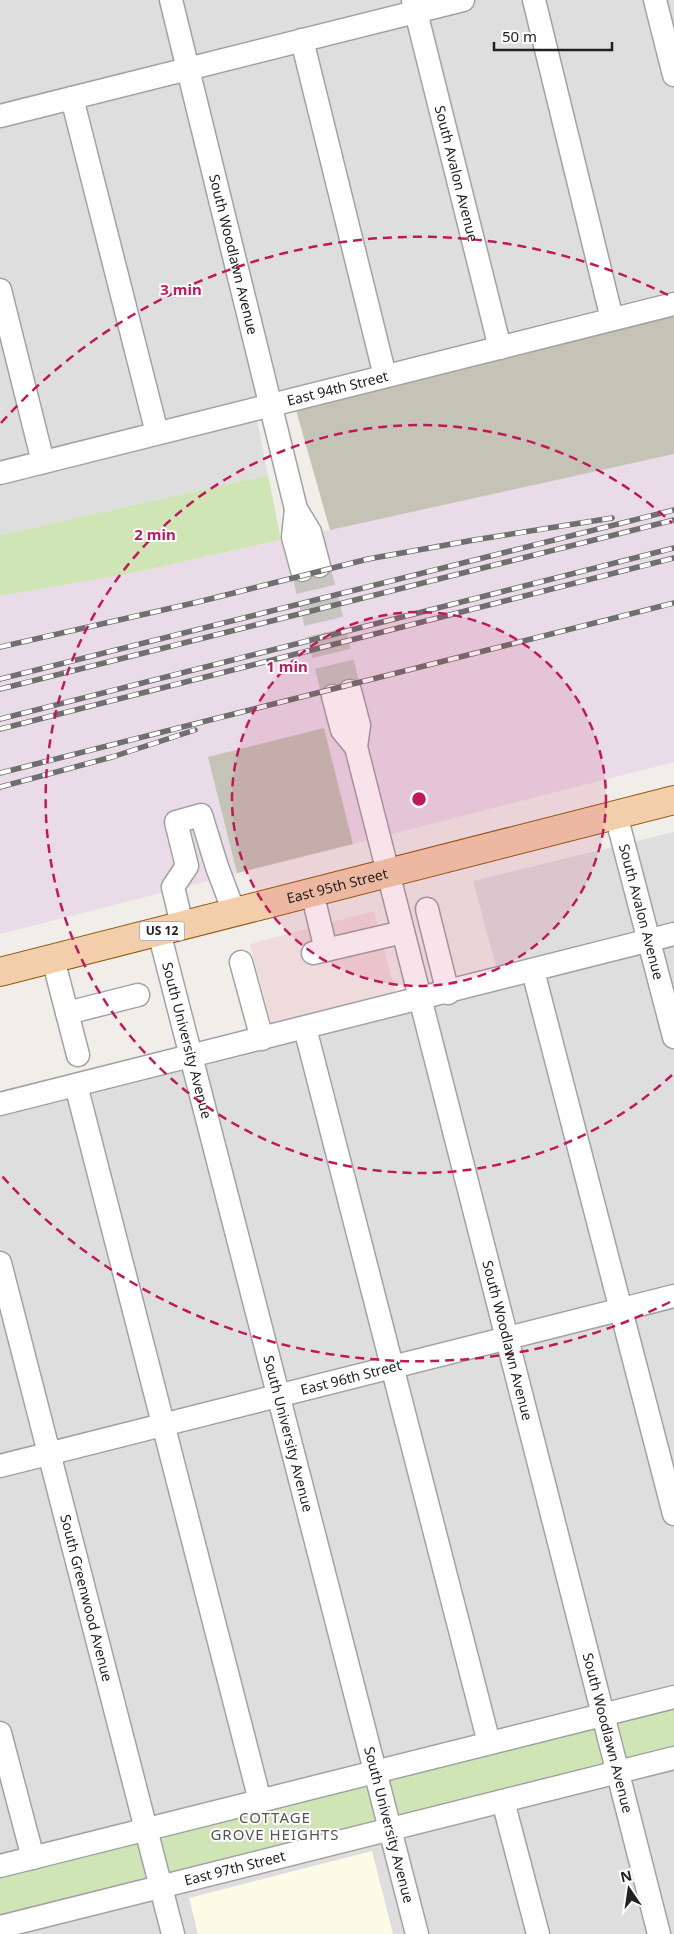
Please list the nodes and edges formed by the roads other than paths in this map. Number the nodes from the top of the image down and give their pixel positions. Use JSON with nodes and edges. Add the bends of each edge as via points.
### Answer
{"nodes":[{"id":1,"x":171,"y":0,"type":"edge"},
{"id":2,"x":463,"y":0,"type":"edge"},
{"id":3,"x":534,"y":0,"type":"edge"},
{"id":4,"x":655,"y":0,"type":"edge"},
{"id":5,"x":414,"y":6,"type":"edge"},
{"id":6,"x":302,"y":40,"type":"junction"},
{"id":7,"x":188,"y":69,"type":"junction"},
{"id":8,"x":674,"y":75,"type":"edge"},
{"id":9,"x":72,"y":98,"type":"junction"},
{"id":10,"x":0,"y":116,"type":"edge"},
{"id":11,"x":0,"y":290,"type":"edge"},
{"id":12,"x":674,"y":304,"type":"edge"},
{"id":13,"x":612,"y":320,"type":"junction"},
{"id":14,"x":500,"y":348,"type":"junction"},
{"id":15,"x":385,"y":376,"type":"junction"},
{"id":16,"x":269,"y":405,"type":"junction"},
{"id":17,"x":157,"y":433,"type":"junction"},
{"id":18,"x":44,"y":462,"type":"junction"},
{"id":19,"x":0,"y":473,"type":"edge"},
{"id":20,"x":310,"y":568,"type":"tunnel mouth"},
{"id":21,"x":342,"y":693,"type":"tunnel mouth"},
{"id":22,"x":674,"y":800,"type":"edge"},
{"id":23,"x":616,"y":815,"type":"junction"},
{"id":24,"x":388,"y":873,"type":"junction"},
{"id":25,"x":312,"y":892,"type":"junction"},
{"id":26,"x":427,"y":909,"type":"dead end"},
{"id":27,"x":234,"y":912,"type":"junction"},
{"id":28,"x":170,"y":929,"type":"junction"},
{"id":29,"x":403,"y":932,"type":"junction"},
{"id":30,"x":674,"y":934,"type":"edge"},
{"id":31,"x":649,"y":940,"type":"junction"},
{"id":32,"x":438,"y":955,"type":"junction"},
{"id":33,"x":53,"y":959,"type":"junction"},
{"id":34,"x":241,"y":962,"type":"dead end"},
{"id":35,"x":411,"y":962,"type":"junction"},
{"id":36,"x":533,"y":971,"type":"junction"},
{"id":37,"x":0,"y":972,"type":"edge"},
{"id":38,"x":448,"y":993,"type":"junction"},
{"id":39,"x":138,"y":995,"type":"dead end"},
{"id":40,"x":420,"y":1000,"type":"junction"},
{"id":41,"x":67,"y":1013,"type":"junction"},
{"id":42,"x":305,"y":1028,"type":"junction"},
{"id":43,"x":674,"y":1037,"type":"edge"},
{"id":44,"x":262,"y":1039,"type":"junction"},
{"id":45,"x":78,"y":1055,"type":"dead end"},
{"id":46,"x":191,"y":1057,"type":"junction"},
{"id":47,"x":76,"y":1085,"type":"junction"},
{"id":48,"x":0,"y":1104,"type":"edge"},
{"id":49,"x":0,"y":1264,"type":"edge"},
{"id":50,"x":674,"y":1296,"type":"edge"},
{"id":51,"x":621,"y":1309,"type":"junction"},
{"id":52,"x":507,"y":1338,"type":"junction"},
{"id":53,"x":392,"y":1367,"type":"junction"},
{"id":54,"x":278,"y":1395,"type":"junction"},
{"id":55,"x":163,"y":1424,"type":"junction"},
{"id":56,"x":49,"y":1453,"type":"junction"},
{"id":57,"x":0,"y":1466,"type":"edge"},
{"id":58,"x":674,"y":1514,"type":"edge"},
{"id":59,"x":674,"y":1696,"type":"edge"},
{"id":60,"x":603,"y":1714,"type":"junction"},
{"id":61,"x":0,"y":1733,"type":"edge"},
{"id":62,"x":489,"y":1743,"type":"junction"},
{"id":63,"x":674,"y":1758,"type":"edge"},
{"id":64,"x":375,"y":1772,"type":"junction"},
{"id":65,"x":618,"y":1772,"type":"junction"},
{"id":66,"x":260,"y":1801,"type":"junction"},
{"id":67,"x":503,"y":1801,"type":"junction"},
{"id":68,"x":390,"y":1829,"type":"junction"},
{"id":69,"x":146,"y":1830,"type":"junction"},
{"id":70,"x":33,"y":1858,"type":"junction"},
{"id":71,"x":0,"y":1866,"type":"edge"},
{"id":72,"x":161,"y":1887,"type":"junction"},
{"id":73,"x":50,"y":1925,"type":"edge"},
{"id":74,"x":0,"y":1927,"type":"edge"},
{"id":75,"x":173,"y":1934,"type":"edge"},
{"id":76,"x":417,"y":1934,"type":"edge"},
{"id":77,"x":538,"y":1934,"type":"edge"},
{"id":78,"x":660,"y":1934,"type":"edge"}],
"edges":[{"from":1,"to":7,"type":"street","name":"South Woodlawn Avenue"},
{"from":2,"to":5,"type":"street"},
{"from":3,"to":13,"type":"street"},
{"from":4,"to":8,"type":"street"},
{"from":5,"to":6,"type":"street"},
{"from":5,"to":14,"type":"street","name":"South Avalon Avenue"},
{"from":6,"to":7,"type":"street"},
{"from":6,"to":15,"type":"street"},
{"from":7,"to":9,"type":"street"},
{"from":7,"to":16,"type":"street","name":"South Woodlawn Avenue"},
{"from":9,"to":10,"type":"street"},
{"from":9,"to":17,"type":"street"},
{"from":11,"to":18,"type":"street"},
{"from":12,"to":13,"type":"street","name":"East 94th Street"},
{"from":13,"to":14,"type":"street","name":"East 94th Street"},
{"from":14,"to":15,"type":"street","name":"East 94th Street"},
{"from":15,"to":16,"type":"street","name":"East 94th Street"},
{"from":16,"to":17,"type":"street","name":"East 94th Street"},
{"from":16,"to":20,"type":"street","name":"South Woodlawn Avenue","via":[[296,509],[310,532]]},
{"from":17,"to":18,"type":"street","name":"East 94th Street"},
{"from":18,"to":19,"type":"street","name":"East 94th Street"},
{"from":21,"to":24,"type":"street","name":"South Woodlawn Avenue","via":[[342,730],[356,747]]},
{"from":22,"to":23,"type":"main road","name":"East 95th Street","number":"US 12"},
{"from":23,"to":24,"type":"main road","name":"East 95th Street","number":"US 12"},
{"from":23,"to":31,"type":"street","name":"South Avalon Avenue"},
{"from":24,"to":25,"type":"main road","name":"East 95th Street","number":"US 12"},
{"from":24,"to":29,"type":"street","name":"South Woodlawn Avenue"},
{"from":25,"to":27,"type":"main road","name":"East 95th Street","number":"US 12"},
{"from":25,"to":29,"type":"street","via":[[320,952]]},
{"from":26,"to":32,"type":"street"},
{"from":27,"to":28,"type":"main road","name":"East 95th Street","number":"US 12"},
{"from":27,"to":28,"type":"street","name":"South University Avenue","via":[[216,867],[202,815],[176,822],[187,866],[173,887]]},
{"from":28,"to":33,"type":"main road","name":"East 95th Street","number":"US 12"},
{"from":28,"to":46,"type":"street","name":"South University Avenue"},
{"from":29,"to":35,"type":"street","name":"South Woodlawn Avenue"},
{"from":30,"to":31,"type":"street"},
{"from":31,"to":36,"type":"street"},
{"from":31,"to":43,"type":"street","name":"South Avalon Avenue"},
{"from":32,"to":35,"type":"street"},
{"from":32,"to":38,"type":"street"},
{"from":33,"to":37,"type":"main road","name":"East 95th Street","number":"US 12"},
{"from":33,"to":41,"type":"street"},
{"from":34,"to":44,"type":"street"},
{"from":35,"to":40,"type":"street","name":"South Woodlawn Avenue"},
{"from":36,"to":38,"type":"street"},
{"from":36,"to":51,"type":"street"},
{"from":38,"to":40,"type":"street"},
{"from":39,"to":41,"type":"street"},
{"from":40,"to":42,"type":"street"},
{"from":40,"to":52,"type":"street","name":"South Woodlawn Avenue"},
{"from":41,"to":45,"type":"street"},
{"from":42,"to":44,"type":"street"},
{"from":42,"to":53,"type":"street"},
{"from":44,"to":46,"type":"street"},
{"from":46,"to":47,"type":"street"},
{"from":46,"to":54,"type":"street","name":"South University Avenue"},
{"from":47,"to":48,"type":"street"},
{"from":47,"to":55,"type":"street"},
{"from":49,"to":56,"type":"street","name":"South Greenwood Avenue"},
{"from":50,"to":51,"type":"street","name":"East 96th Street"},
{"from":51,"to":52,"type":"street","name":"East 96th Street"},
{"from":51,"to":58,"type":"street"},
{"from":52,"to":53,"type":"street","name":"East 96th Street"},
{"from":52,"to":60,"type":"street","name":"South Woodlawn Avenue"},
{"from":53,"to":54,"type":"street","name":"East 96th Street"},
{"from":53,"to":62,"type":"street"},
{"from":54,"to":55,"type":"street","name":"East 96th Street"},
{"from":54,"to":64,"type":"street","name":"South University Avenue"},
{"from":55,"to":56,"type":"street","name":"East 96th Street"},
{"from":55,"to":66,"type":"street"},
{"from":56,"to":57,"type":"street","name":"East 96th Street"},
{"from":56,"to":69,"type":"street","name":"South Greenwood Avenue"},
{"from":59,"to":60,"type":"street"},
{"from":60,"to":62,"type":"street"},
{"from":60,"to":65,"type":"street","name":"South Woodlawn Avenue"},
{"from":61,"to":70,"type":"street"},
{"from":62,"to":64,"type":"street"},
{"from":63,"to":65,"type":"street","name":"East 97th Street"},
{"from":64,"to":66,"type":"street"},
{"from":64,"to":68,"type":"street","name":"South University Avenue"},
{"from":65,"to":67,"type":"street","name":"East 97th Street"},
{"from":65,"to":78,"type":"street","name":"South Woodlawn Avenue"},
{"from":66,"to":69,"type":"street"},
{"from":67,"to":68,"type":"street","name":"East 97th Street"},
{"from":67,"to":77,"type":"street"},
{"from":68,"to":72,"type":"street","name":"East 97th Street"},
{"from":68,"to":76,"type":"street","name":"South University Avenue"},
{"from":69,"to":70,"type":"street"},
{"from":69,"to":72,"type":"street","name":"South Greenwood Avenue"},
{"from":70,"to":71,"type":"street"},
{"from":72,"to":73,"type":"street","name":"East 97th Street"},
{"from":72,"to":75,"type":"street","name":"South Greenwood Avenue"},
{"from":73,"to":74,"type":"street","name":"East 97th Street"}]}
